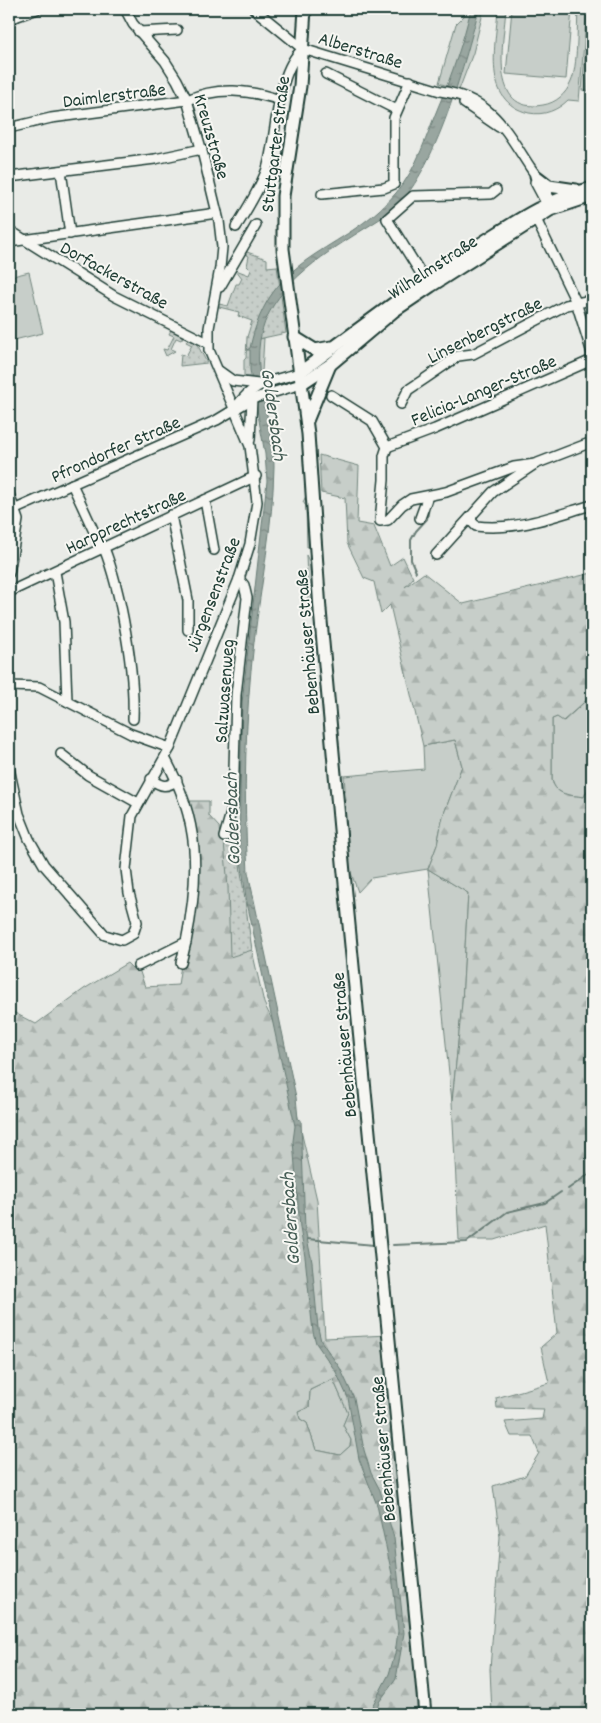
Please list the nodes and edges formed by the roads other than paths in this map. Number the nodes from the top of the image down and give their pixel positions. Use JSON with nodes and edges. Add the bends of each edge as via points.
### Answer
{"nodes":[{"id":1,"x":9,"y":9,"type":"edge"},
{"id":2,"x":37,"y":9,"type":"edge"},
{"id":3,"x":125,"y":9,"type":"edge"},
{"id":4,"x":254,"y":9,"type":"edge"},
{"id":5,"x":304,"y":9,"type":"edge"},
{"id":6,"x":13,"y":17,"type":"edge"},
{"id":7,"x":177,"y":30,"type":"dead end"},
{"id":8,"x":139,"y":32,"type":"junction"},
{"id":9,"x":303,"y":49,"type":"junction"},
{"id":10,"x":326,"y":74,"type":"dead end"},
{"id":11,"x":410,"y":81,"type":"junction"},
{"id":12,"x":187,"y":100,"type":"junction"},
{"id":13,"x":280,"y":100,"type":"junction"},
{"id":14,"x":396,"y":109,"type":"junction"},
{"id":15,"x":9,"y":128,"type":"edge"},
{"id":16,"x":202,"y":149,"type":"junction"},
{"id":17,"x":61,"y":171,"type":"junction"},
{"id":18,"x":533,"y":172,"type":"junction"},
{"id":19,"x":9,"y":177,"type":"edge"},
{"id":20,"x":592,"y":188,"type":"edge"},
{"id":21,"x":496,"y":190,"type":"dead end"},
{"id":22,"x":580,"y":191,"type":"junction"},
{"id":23,"x":322,"y":194,"type":"dead end"},
{"id":24,"x":592,"y":196,"type":"edge"},
{"id":25,"x":550,"y":206,"type":"junction"},
{"id":26,"x":217,"y":214,"type":"junction"},
{"id":27,"x":534,"y":216,"type":"junction"},
{"id":28,"x":256,"y":225,"type":"dead end"},
{"id":29,"x":236,"y":228,"type":"dead end"},
{"id":30,"x":9,"y":230,"type":"edge"},
{"id":31,"x":70,"y":234,"type":"junction"},
{"id":32,"x":25,"y":240,"type":"junction"},
{"id":33,"x":9,"y":242,"type":"edge"},
{"id":34,"x":425,"y":280,"type":"junction"},
{"id":35,"x":216,"y":291,"type":"junction"},
{"id":36,"x":592,"y":300,"type":"edge"},
{"id":37,"x":576,"y":302,"type":"junction"},
{"id":38,"x":294,"y":337,"type":"junction"},
{"id":39,"x":208,"y":343,"type":"junction"},
{"id":40,"x":335,"y":346,"type":"junction"},
{"id":41,"x":592,"y":353,"type":"edge"},
{"id":42,"x":592,"y":360,"type":"edge"},
{"id":43,"x":331,"y":364,"type":"junction"},
{"id":44,"x":215,"y":367,"type":"junction"},
{"id":45,"x":300,"y":379,"type":"junction"},
{"id":46,"x":249,"y":392,"type":"junction"},
{"id":47,"x":331,"y":395,"type":"dead end"},
{"id":48,"x":401,"y":404,"type":"dead end"},
{"id":49,"x":233,"y":410,"type":"junction"},
{"id":50,"x":250,"y":417,"type":"junction"},
{"id":51,"x":307,"y":421,"type":"junction"},
{"id":52,"x":592,"y":442,"type":"edge"},
{"id":53,"x":250,"y":446,"type":"junction"},
{"id":54,"x":386,"y":447,"type":"junction"},
{"id":55,"x":535,"y":464,"type":"junction"},
{"id":56,"x":256,"y":476,"type":"junction"},
{"id":57,"x":72,"y":484,"type":"junction"},
{"id":58,"x":9,"y":494,"type":"edge"},
{"id":59,"x":428,"y":496,"type":"junction"},
{"id":60,"x":205,"y":500,"type":"junction"},
{"id":61,"x":592,"y":505,"type":"edge"},
{"id":62,"x":12,"y":511,"type":"edge"},
{"id":63,"x":171,"y":515,"type":"junction"},
{"id":64,"x":472,"y":516,"type":"junction"},
{"id":65,"x":420,"y":518,"type":"dead end"},
{"id":66,"x":103,"y":548,"type":"junction"},
{"id":67,"x":214,"y":550,"type":"dead end"},
{"id":68,"x":436,"y":555,"type":"dead end"},
{"id":69,"x":55,"y":572,"type":"junction"},
{"id":70,"x":9,"y":573,"type":"edge"},
{"id":71,"x":239,"y":579,"type":"junction"},
{"id":72,"x":9,"y":592,"type":"edge"},
{"id":73,"x":188,"y":630,"type":"dead end"},
{"id":74,"x":9,"y":686,"type":"edge"},
{"id":75,"x":66,"y":700,"type":"junction"},
{"id":76,"x":133,"y":719,"type":"dead end"},
{"id":77,"x":170,"y":748,"type":"junction"},
{"id":78,"x":61,"y":754,"type":"dead end"},
{"id":79,"x":164,"y":758,"type":"junction"},
{"id":80,"x":9,"y":768,"type":"edge"},
{"id":81,"x":151,"y":779,"type":"junction"},
{"id":82,"x":177,"y":780,"type":"junction"},
{"id":83,"x":138,"y":804,"type":"junction"},
{"id":84,"x":224,"y":837,"type":"dead end"},
{"id":85,"x":186,"y":942,"type":"junction"},
{"id":86,"x":182,"y":963,"type":"dead end"},
{"id":87,"x":138,"y":966,"type":"dead end"},
{"id":88,"x":425,"y":1714,"type":"edge"}],
"edges":[{"from":1,"to":6,"type":"street"},
{"from":2,"to":6,"type":"street"},
{"from":3,"to":8,"type":"street","name":"Kreuzstraße"},
{"from":4,"to":9,"type":"street","name":"Alberstraße"},
{"from":5,"to":9,"type":"main road","name":"Stuttgarter Straße"},
{"from":7,"to":8,"type":"street"},
{"from":8,"to":12,"type":"street","name":"Kreuzstraße","via":[[168,66]]},
{"from":9,"to":11,"type":"street","name":"Alberstraße"},
{"from":9,"to":13,"type":"street","via":[[291,63]]},
{"from":9,"to":38,"type":"main road","name":"Stuttgarter Straße","via":[[282,213],[286,285]]},
{"from":10,"to":14,"type":"street"},
{"from":11,"to":14,"type":"street"},
{"from":11,"to":18,"type":"street","name":"Alberstraße","via":[[454,95],[470,105],[512,138]]},
{"from":12,"to":13,"type":"street","name":"Daimlerstraße","via":[[227,90],[257,92]]},
{"from":12,"to":15,"type":"street","name":"Daimlerstraße","via":[[51,118]]},
{"from":12,"to":16,"type":"street","name":"Kreuzstraße"},
{"from":13,"to":29,"type":"street","via":[[267,169]]},
{"from":14,"to":23,"type":"street","via":[[393,127],[396,180],[390,187]]},
{"from":16,"to":17,"type":"street","via":[[155,159]]},
{"from":16,"to":26,"type":"street","name":"Kreuzstraße"},
{"from":17,"to":19,"type":"street"},
{"from":17,"to":31,"type":"street"},
{"from":18,"to":22,"type":"main road","via":[[549,186]]},
{"from":18,"to":25,"type":"street","name":"Alberstraße"},
{"from":20,"to":22,"type":"main road","name":"Wilhelmstraße"},
{"from":21,"to":34,"type":"street","via":[[491,194],[413,196],[387,219]]},
{"from":22,"to":25,"type":"main road","name":"Wilhelmstraße"},
{"from":24,"to":25,"type":"main road","name":"Wilhelmstraße"},
{"from":25,"to":27,"type":"main road","name":"Wilhelmstraße"},
{"from":26,"to":31,"type":"street"},
{"from":26,"to":35,"type":"street","name":"Kreuzstraße","via":[[222,247]]},
{"from":27,"to":34,"type":"main road","name":"Wilhelmstraße"},
{"from":27,"to":37,"type":"street"},
{"from":27,"to":43,"type":"main road","name":"Wilhelmstraße","via":[[414,298]]},
{"from":28,"to":35,"type":"street","name":"Kreuzstraße"},
{"from":30,"to":32,"type":"street","name":"Dorfackerstraße"},
{"from":31,"to":32,"type":"street"},
{"from":32,"to":33,"type":"street"},
{"from":32,"to":39,"type":"street","name":"Dorfackerstraße","via":[[114,296]]},
{"from":34,"to":40,"type":"main road","name":"Wilhelmstraße"},
{"from":35,"to":39,"type":"street","name":"Kreuzstraße"},
{"from":36,"to":37,"type":"street","name":"Linsenbergstraße"},
{"from":37,"to":41,"type":"street"},
{"from":37,"to":48,"type":"street","name":"Linsenbergstraße","via":[[473,354],[458,356],[408,390]]},
{"from":38,"to":40,"type":"main road","via":[[315,350]]},
{"from":38,"to":45,"type":"main road","name":"Stuttgarter Straße"},
{"from":39,"to":44,"type":"street","name":"Kreuzstraße"},
{"from":40,"to":45,"type":"main road","name":"Wilhelmstraße"},
{"from":42,"to":54,"type":"street","name":"Felicia-Langer-Straße"},
{"from":43,"to":45,"type":"main road","name":"Wilhelmstraße"},
{"from":43,"to":51,"type":"main road"},
{"from":44,"to":46,"type":"street"},
{"from":44,"to":49,"type":"street","name":"Kreuzstraße"},
{"from":45,"to":46,"type":"street","name":"Pfrondorfer Straße","via":[[264,384]]},
{"from":45,"to":46,"type":"street","name":"Pfrondorfer Straße","via":[[267,393]]},
{"from":45,"to":51,"type":"main road","name":"Bebenhäuser Straße"},
{"from":46,"to":49,"type":"street","name":"Pfrondorfer Straße"},
{"from":46,"to":50,"type":"street","name":"Jürgensenstraße"},
{"from":47,"to":54,"type":"street","via":[[372,421]]},
{"from":49,"to":50,"type":"street"},
{"from":49,"to":53,"type":"street","name":"Jürgensenstraße"},
{"from":49,"to":57,"type":"street","name":"Pfrondorfer Straße"},
{"from":50,"to":53,"type":"street","name":"Jürgensenstraße"},
{"from":51,"to":88,"type":"main road","name":"Bebenhäuser Straße","via":[[344,873]]},
{"from":52,"to":55,"type":"street"},
{"from":53,"to":56,"type":"street","name":"Jürgensenstraße"},
{"from":54,"to":59,"type":"street","via":[[380,521],[388,520],[411,499]]},
{"from":55,"to":59,"type":"street"},
{"from":55,"to":64,"type":"street","via":[[493,492]]},
{"from":56,"to":60,"type":"street","name":"Harpprechtstraße"},
{"from":56,"to":71,"type":"street","name":"Jürgensenstraße","via":[[255,521]]},
{"from":57,"to":62,"type":"street","name":"Pfrondorfer Straße"},
{"from":57,"to":66,"type":"street"},
{"from":58,"to":62,"type":"street"},
{"from":59,"to":65,"type":"street"},
{"from":60,"to":63,"type":"street","name":"Harpprechtstraße"},
{"from":60,"to":67,"type":"street"},
{"from":61,"to":64,"type":"street","via":[[535,523],[508,527],[476,526],[471,521]]},
{"from":62,"to":70,"type":"street","via":[[18,523]]},
{"from":63,"to":66,"type":"street","name":"Harpprechtstraße"},
{"from":63,"to":73,"type":"street","via":[[188,600]]},
{"from":64,"to":68,"type":"street"},
{"from":66,"to":69,"type":"street","name":"Harpprechtstraße"},
{"from":66,"to":76,"type":"street","via":[[113,576],[127,648],[134,694]]},
{"from":69,"to":72,"type":"street","name":"Harpprechtstraße"},
{"from":69,"to":75,"type":"street","via":[[64,622]]},
{"from":71,"to":77,"type":"street","name":"Jürgensenstraße"},
{"from":71,"to":84,"type":"street","name":"Salzwasenweg","via":[[247,598],[236,695],[232,806]]},
{"from":74,"to":75,"type":"street","via":[[39,687]]},
{"from":75,"to":77,"type":"street","via":[[131,734]]},
{"from":77,"to":79,"type":"street","name":"Jürgensenstraße"},
{"from":78,"to":83,"type":"street","via":[[88,775]]},
{"from":79,"to":81,"type":"street","name":"Jürgensenstraße"},
{"from":79,"to":82,"type":"street"},
{"from":80,"to":83,"type":"street","name":"Jürgensenstraße","via":[[19,814],[44,865],[105,935],[122,940],[133,934],[137,922],[128,887],[126,860],[130,826]]},
{"from":81,"to":82,"type":"street","via":[[162,786],[170,786]]},
{"from":81,"to":83,"type":"street","name":"Jürgensenstraße"},
{"from":82,"to":85,"type":"street","via":[[186,804],[195,856]]},
{"from":85,"to":86,"type":"street"},
{"from":85,"to":87,"type":"street"}]}
